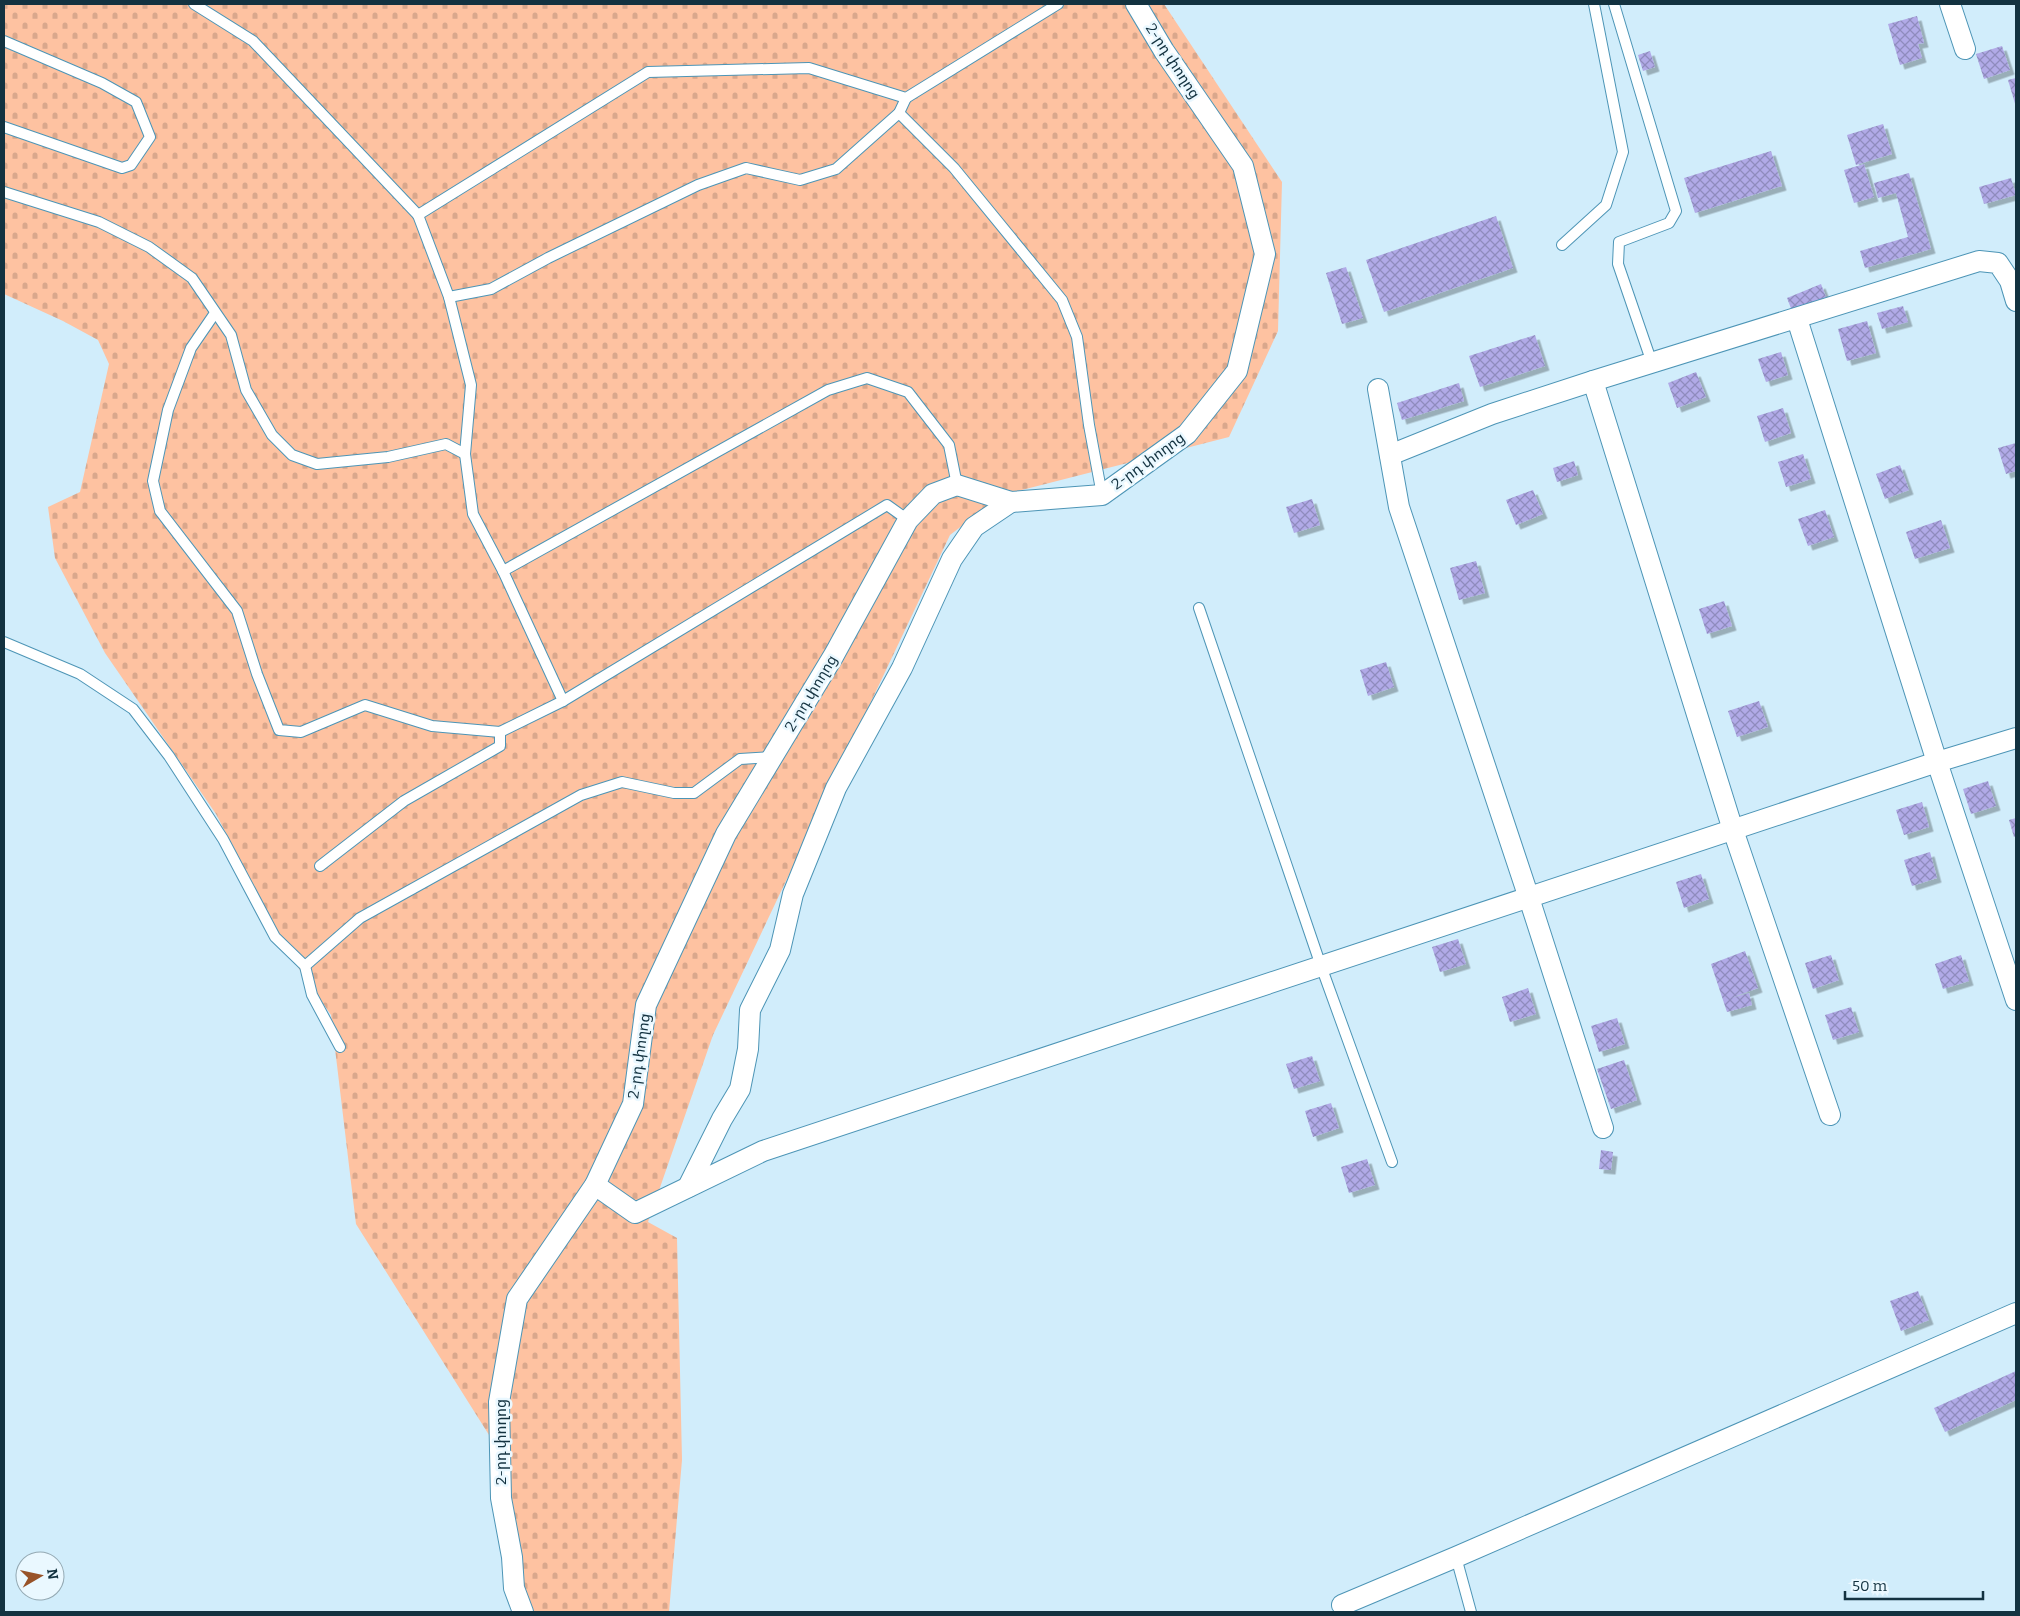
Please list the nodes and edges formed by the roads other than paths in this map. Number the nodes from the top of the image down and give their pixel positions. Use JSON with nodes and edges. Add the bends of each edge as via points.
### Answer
{"nodes":[{"id":1,"x":194,"y":4,"type":"edge"},
{"id":2,"x":1058,"y":4,"type":"edge"},
{"id":3,"x":1136,"y":4,"type":"edge"},
{"id":4,"x":1594,"y":4,"type":"edge"},
{"id":5,"x":1614,"y":4,"type":"edge"},
{"id":6,"x":1950,"y":4,"type":"edge"},
{"id":7,"x":4,"y":41,"type":"edge"},
{"id":8,"x":1965,"y":49,"type":"dead end"},
{"id":9,"x":906,"y":98,"type":"junction"},
{"id":10,"x":899,"y":113,"type":"junction"},
{"id":11,"x":4,"y":127,"type":"edge"},
{"id":12,"x":4,"y":192,"type":"edge"},
{"id":13,"x":418,"y":215,"type":"junction"},
{"id":14,"x":1562,"y":245,"type":"dead end"},
{"id":15,"x":449,"y":297,"type":"junction"},
{"id":16,"x":2016,"y":300,"type":"edge"},
{"id":17,"x":215,"y":313,"type":"junction"},
{"id":18,"x":1797,"y":319,"type":"junction"},
{"id":19,"x":1652,"y":363,"type":"junction"},
{"id":20,"x":1593,"y":381,"type":"junction"},
{"id":21,"x":1378,"y":389,"type":"dead end"},
{"id":22,"x":465,"y":454,"type":"junction"},
{"id":23,"x":1390,"y":454,"type":"junction"},
{"id":24,"x":957,"y":485,"type":"junction"},
{"id":25,"x":1102,"y":495,"type":"junction"},
{"id":26,"x":1011,"y":502,"type":"junction"},
{"id":27,"x":908,"y":520,"type":"junction"},
{"id":28,"x":503,"y":571,"type":"junction"},
{"id":29,"x":1199,"y":608,"type":"dead end"},
{"id":30,"x":4,"y":642,"type":"edge"},
{"id":31,"x":563,"y":701,"type":"junction"},
{"id":32,"x":500,"y":732,"type":"junction"},
{"id":33,"x":2016,"y":738,"type":"edge"},
{"id":34,"x":772,"y":757,"type":"junction"},
{"id":35,"x":1937,"y":762,"type":"junction"},
{"id":36,"x":1733,"y":830,"type":"junction"},
{"id":37,"x":320,"y":866,"type":"dead end"},
{"id":38,"x":1529,"y":898,"type":"junction"},
{"id":39,"x":305,"y":966,"type":"junction"},
{"id":40,"x":1321,"y":966,"type":"junction"},
{"id":41,"x":2016,"y":1000,"type":"edge"},
{"id":42,"x":340,"y":1047,"type":"dead end"},
{"id":43,"x":1830,"y":1115,"type":"dead end"},
{"id":44,"x":1603,"y":1128,"type":"dead end"},
{"id":45,"x":1392,"y":1162,"type":"dead end"},
{"id":46,"x":595,"y":1185,"type":"junction"},
{"id":47,"x":688,"y":1187,"type":"junction"},
{"id":48,"x":2016,"y":1313,"type":"edge"},
{"id":49,"x":1456,"y":1557,"type":"junction"},
{"id":50,"x":1342,"y":1605,"type":"dead end"},
{"id":51,"x":523,"y":1612,"type":"edge"},
{"id":52,"x":1471,"y":1612,"type":"edge"}],
"edges":[{"from":1,"to":13,"type":"lane","via":[[253,41]]},
{"from":2,"to":9,"type":"lane"},
{"from":3,"to":25,"type":"street","name":"2-րդ փողոց","via":[[1164,51],[1243,166],[1265,254],[1237,371],[1187,434]]},
{"from":4,"to":14,"type":"lane","via":[[1623,152],[1606,204]]},
{"from":5,"to":19,"type":"lane","via":[[1676,211],[1668,223],[1619,242],[1618,264]]},
{"from":6,"to":8,"type":"street"},
{"from":7,"to":11,"type":"lane","via":[[102,83],[136,102],[150,137],[131,165],[122,168]]},
{"from":9,"to":10,"type":"lane"},
{"from":9,"to":13,"type":"lane","via":[[809,68],[648,72]]},
{"from":10,"to":15,"type":"lane","via":[[836,170],[800,180],[746,168],[698,185],[491,289]]},
{"from":10,"to":25,"type":"lane","via":[[954,168],[1062,300],[1077,337]]},
{"from":12,"to":17,"type":"lane","via":[[99,222],[148,247],[192,278]]},
{"from":13,"to":15,"type":"lane"},
{"from":15,"to":22,"type":"lane","via":[[471,385]]},
{"from":16,"to":18,"type":"street","via":[[2010,281],[1998,263],[1979,261]]},
{"from":17,"to":22,"type":"lane","via":[[231,335],[246,390],[272,435],[292,455],[317,464],[388,457],[446,444]]},
{"from":17,"to":32,"type":"lane","via":[[191,348],[168,410],[153,481],[160,511],[237,612],[279,730],[301,732],[365,705],[432,726]]},
{"from":18,"to":19,"type":"street"},
{"from":18,"to":35,"type":"street"},
{"from":19,"to":20,"type":"street"},
{"from":20,"to":23,"type":"street","via":[[1492,414]]},
{"from":20,"to":36,"type":"street"},
{"from":21,"to":23,"type":"street"},
{"from":22,"to":28,"type":"lane","via":[[473,514]]},
{"from":23,"to":38,"type":"street","via":[[1400,507]]},
{"from":24,"to":26,"type":"street","name":"2-րդ փողոց"},
{"from":24,"to":27,"type":"street","name":"2-րդ փողոց","via":[[933,494]]},
{"from":24,"to":28,"type":"lane","via":[[949,445],[908,392],[867,378],[828,390]]},
{"from":25,"to":26,"type":"street","name":"2-րդ փողոց"},
{"from":26,"to":47,"type":"street","via":[[974,527],[952,559],[902,668],[836,788],[794,894],[780,950],[750,1010],[748,1049],[740,1089]]},
{"from":27,"to":31,"type":"lane","via":[[886,505]]},
{"from":27,"to":34,"type":"street","name":"2-րդ փողոց","via":[[834,655]]},
{"from":28,"to":31,"type":"lane"},
{"from":29,"to":40,"type":"lane"},
{"from":30,"to":39,"type":"lane","via":[[80,674],[133,709],[169,756],[223,839],[275,937]]},
{"from":31,"to":32,"type":"lane"},
{"from":32,"to":37,"type":"lane","via":[[500,746],[404,801]]},
{"from":33,"to":35,"type":"street"},
{"from":34,"to":39,"type":"lane","via":[[740,759],[694,793],[674,793],[622,782],[581,795],[360,918]]},
{"from":34,"to":46,"type":"street","name":"2-րդ փողոց","via":[[726,834],[646,1005],[633,1104]]},
{"from":35,"to":36,"type":"street"},
{"from":35,"to":41,"type":"street"},
{"from":36,"to":38,"type":"street"},
{"from":36,"to":43,"type":"street"},
{"from":38,"to":40,"type":"street"},
{"from":38,"to":44,"type":"street"},
{"from":39,"to":42,"type":"lane","via":[[312,995]]},
{"from":40,"to":45,"type":"lane"},
{"from":40,"to":47,"type":"street","via":[[763,1151]]},
{"from":46,"to":47,"type":"street","via":[[635,1213]]},
{"from":46,"to":51,"type":"street","name":"2-րդ փողոց","via":[[517,1299],[499,1402],[502,1498],[514,1588]]},
{"from":48,"to":49,"type":"street"},
{"from":49,"to":50,"type":"street"},
{"from":49,"to":52,"type":"lane"}]}
